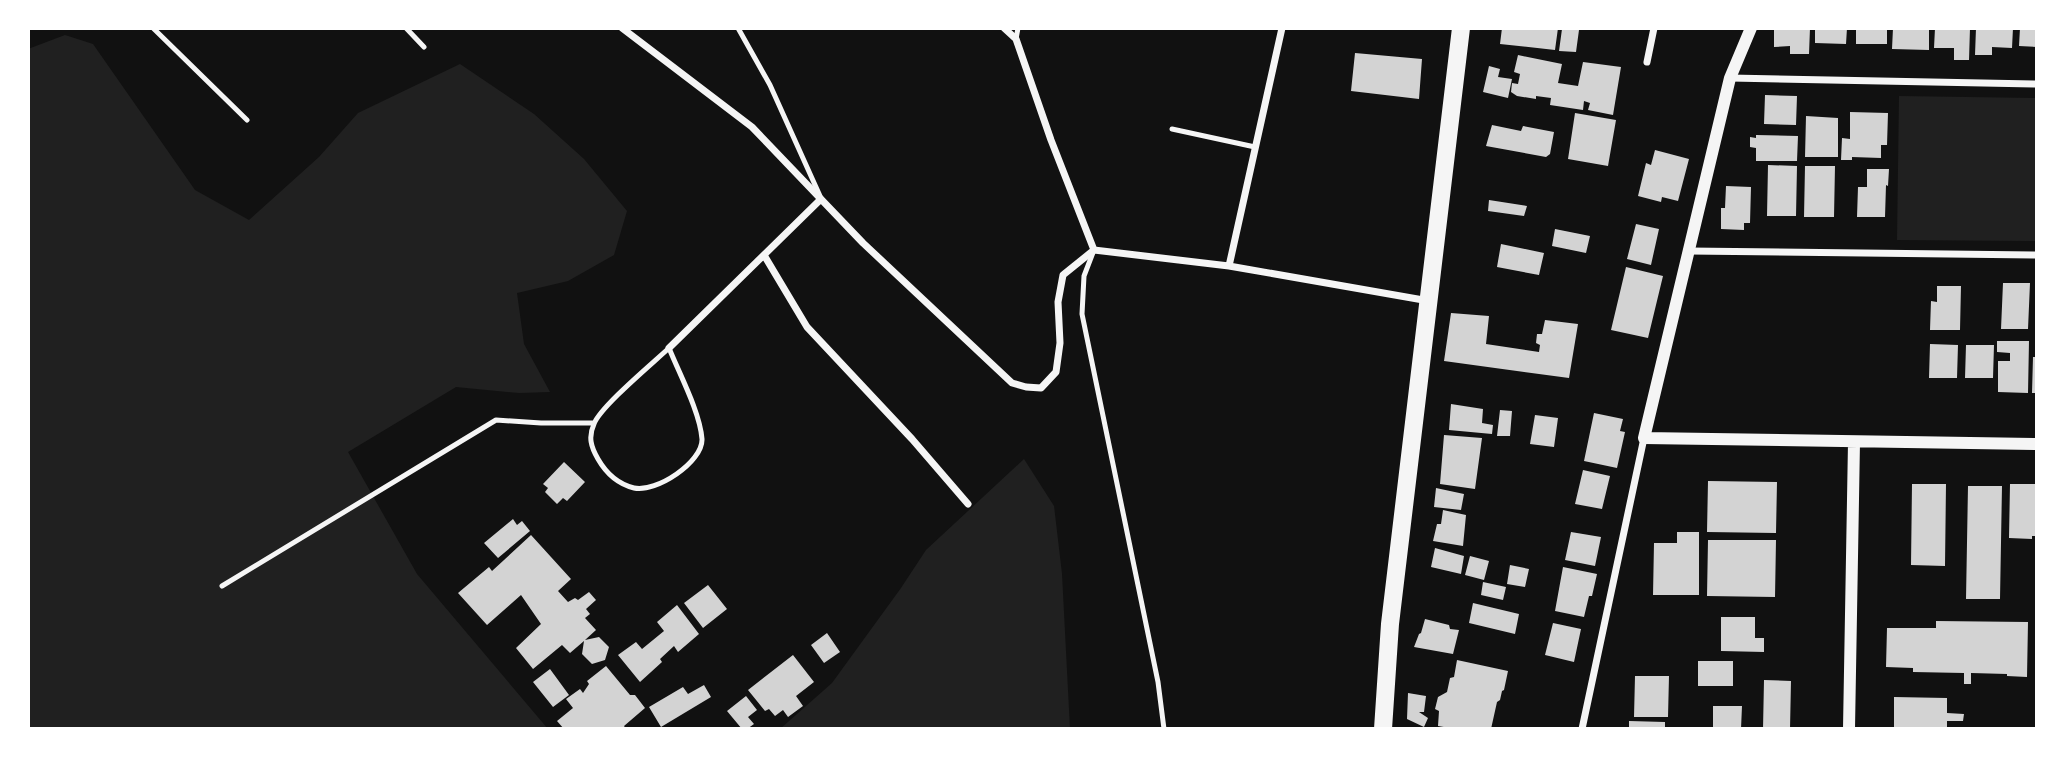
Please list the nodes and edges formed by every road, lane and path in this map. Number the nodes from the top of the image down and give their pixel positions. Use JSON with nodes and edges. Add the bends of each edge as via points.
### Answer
{"nodes":[{"id":1,"x":153,"y":28,"type":"edge"},
{"id":2,"x":406,"y":28,"type":"edge"},
{"id":3,"x":737,"y":28,"type":"edge"},
{"id":4,"x":1004,"y":28,"type":"edge"},
{"id":5,"x":1018,"y":28,"type":"edge"},
{"id":6,"x":1282,"y":28,"type":"edge"},
{"id":7,"x":1461,"y":28,"type":"edge"},
{"id":8,"x":1654,"y":28,"type":"edge"},
{"id":9,"x":1751,"y":28,"type":"edge"},
{"id":10,"x":625,"y":29,"type":"edge"},
{"id":11,"x":1016,"y":39,"type":"junction"},
{"id":12,"x":424,"y":47,"type":"dead end"},
{"id":13,"x":1647,"y":62,"type":"dead end"},
{"id":14,"x":1730,"y":78,"type":"junction"},
{"id":15,"x":2037,"y":84,"type":"edge"},
{"id":16,"x":247,"y":120,"type":"dead end"},
{"id":17,"x":1172,"y":129,"type":"dead end"},
{"id":18,"x":1255,"y":147,"type":"junction"},
{"id":19,"x":821,"y":199,"type":"junction"},
{"id":20,"x":1094,"y":250,"type":"junction"},
{"id":21,"x":1689,"y":251,"type":"junction"},
{"id":22,"x":2037,"y":254,"type":"edge"},
{"id":23,"x":764,"y":255,"type":"junction"},
{"id":24,"x":1229,"y":266,"type":"junction"},
{"id":25,"x":1429,"y":301,"type":"junction"},
{"id":26,"x":669,"y":348,"type":"junction"},
{"id":27,"x":594,"y":423,"type":"junction"},
{"id":28,"x":1644,"y":438,"type":"junction"},
{"id":29,"x":1854,"y":442,"type":"junction"},
{"id":30,"x":2037,"y":444,"type":"edge"},
{"id":31,"x":968,"y":504,"type":"dead end"},
{"id":32,"x":222,"y":586,"type":"dead end"},
{"id":33,"x":1164,"y":729,"type":"edge"},
{"id":34,"x":1383,"y":729,"type":"edge"},
{"id":35,"x":1582,"y":729,"type":"edge"},
{"id":36,"x":1849,"y":729,"type":"edge"}],
"edges":[{"from":1,"to":16,"type":"lane"},
{"from":2,"to":12,"type":"lane"},
{"from":3,"to":19,"type":"lane","via":[[770,85]]},
{"from":4,"to":11,"type":"street"},
{"from":5,"to":11,"type":"lane"},
{"from":6,"to":18,"type":"street"},
{"from":7,"to":25,"type":"main road"},
{"from":8,"to":13,"type":"street"},
{"from":9,"to":14,"type":"street"},
{"from":10,"to":19,"type":"street","via":[[752,127]]},
{"from":11,"to":20,"type":"street"},
{"from":14,"to":15,"type":"street"},
{"from":14,"to":21,"type":"street"},
{"from":17,"to":18,"type":"lane"},
{"from":18,"to":24,"type":"street"},
{"from":19,"to":20,"type":"street","via":[[1012,383],[1026,387],[1041,388],[1056,372],[1063,275]]},
{"from":19,"to":23,"type":"street"},
{"from":20,"to":24,"type":"street"},
{"from":20,"to":33,"type":"lane","via":[[1084,276],[1082,314]]},
{"from":21,"to":22,"type":"street"},
{"from":21,"to":28,"type":"street"},
{"from":23,"to":26,"type":"street"},
{"from":23,"to":31,"type":"street","via":[[807,327]]},
{"from":24,"to":25,"type":"street"},
{"from":25,"to":34,"type":"main road","via":[[1390,624]]},
{"from":26,"to":27,"type":"lane"},
{"from":26,"to":27,"type":"lane","via":[[702,441],[694,459],[676,475],[636,489],[615,480],[600,463],[590,444]]},
{"from":27,"to":32,"type":"lane","via":[[496,419]]},
{"from":28,"to":29,"type":"street"},
{"from":28,"to":35,"type":"street"},
{"from":29,"to":30,"type":"street"},
{"from":29,"to":36,"type":"street"}]}
